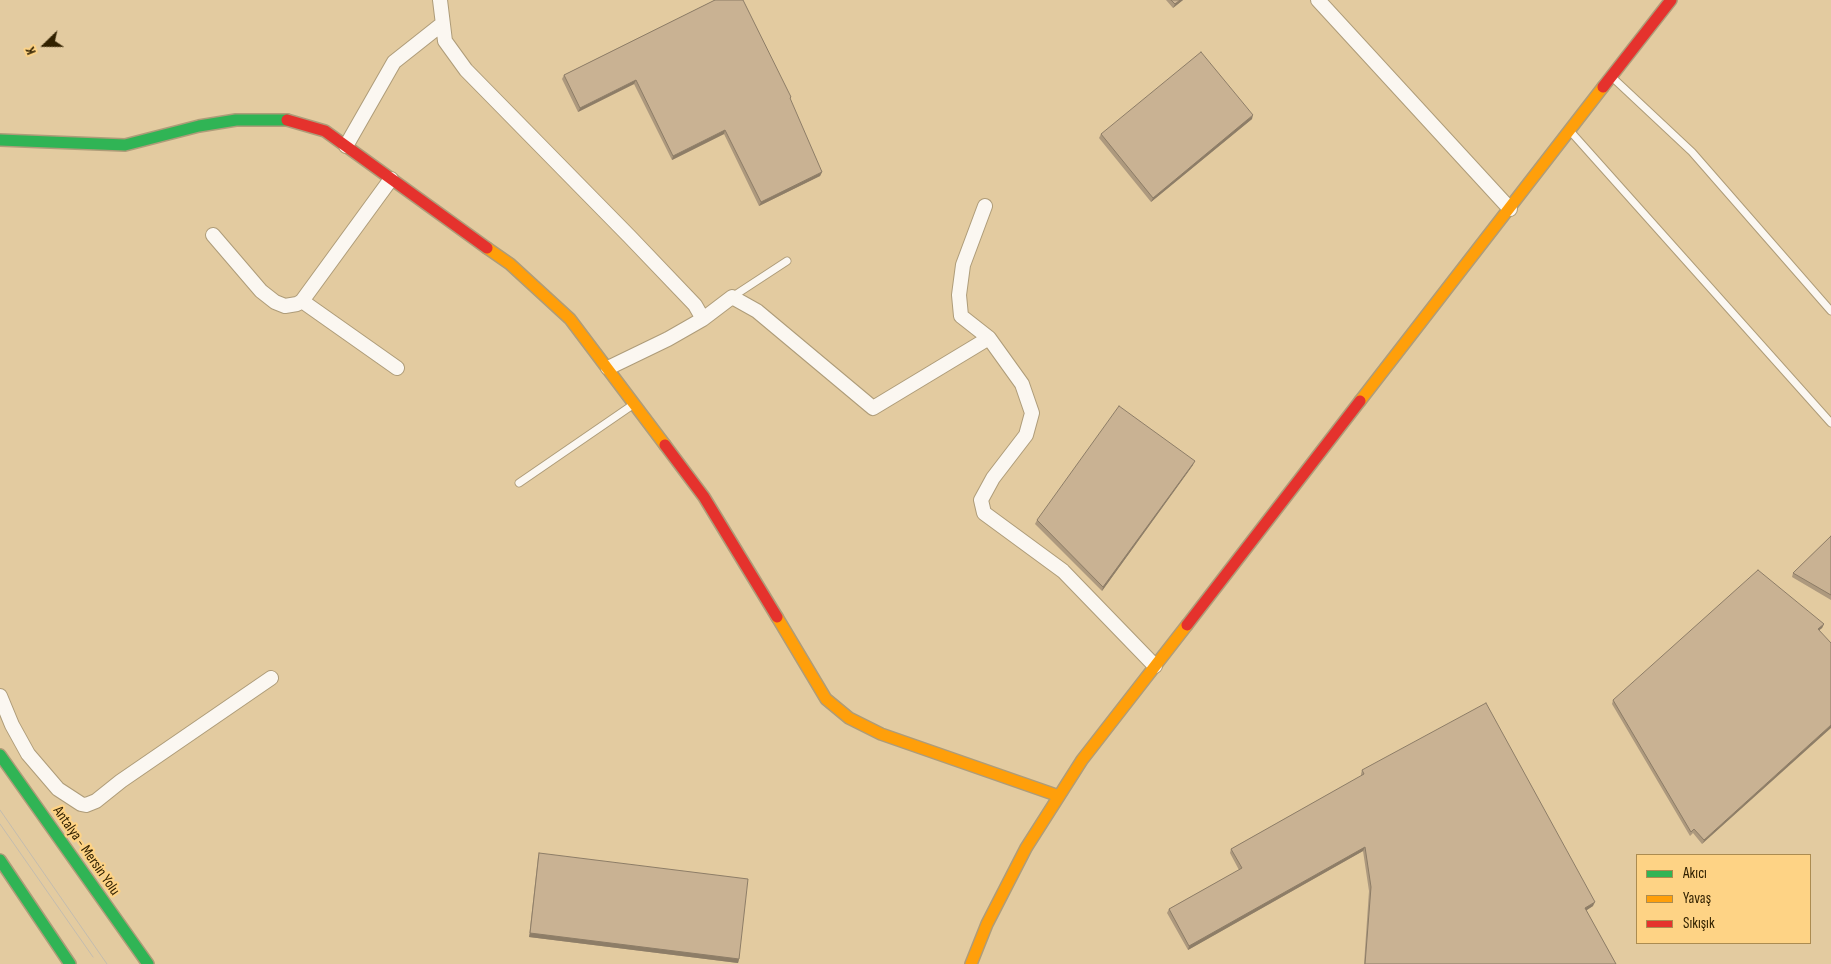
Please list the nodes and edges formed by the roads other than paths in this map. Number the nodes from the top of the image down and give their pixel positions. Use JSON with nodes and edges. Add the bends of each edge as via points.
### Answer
{"nodes":[{"id":1,"x":440,"y":0,"type":"edge"},
{"id":2,"x":1318,"y":0,"type":"edge"},
{"id":3,"x":1671,"y":0,"type":"edge"},
{"id":4,"x":442,"y":24,"type":"junction"},
{"id":5,"x":1612,"y":77,"type":"junction"},
{"id":6,"x":1571,"y":131,"type":"junction"},
{"id":7,"x":0,"y":140,"type":"edge"},
{"id":8,"x":346,"y":146,"type":"junction"},
{"id":9,"x":391,"y":179,"type":"junction"},
{"id":10,"x":985,"y":206,"type":"dead end"},
{"id":11,"x":1510,"y":209,"type":"junction"},
{"id":12,"x":213,"y":235,"type":"dead end"},
{"id":13,"x":787,"y":261,"type":"dead end"},
{"id":14,"x":732,"y":297,"type":"junction"},
{"id":15,"x":302,"y":301,"type":"junction"},
{"id":16,"x":1831,"y":311,"type":"edge"},
{"id":17,"x":703,"y":319,"type":"junction"},
{"id":18,"x":989,"y":338,"type":"junction"},
{"id":19,"x":396,"y":368,"type":"dead end"},
{"id":20,"x":608,"y":368,"type":"junction"},
{"id":21,"x":634,"y":404,"type":"junction"},
{"id":22,"x":1831,"y":423,"type":"edge"},
{"id":23,"x":519,"y":483,"type":"dead end"},
{"id":24,"x":1155,"y":666,"type":"junction"},
{"id":25,"x":271,"y":678,"type":"dead end"},
{"id":26,"x":0,"y":696,"type":"edge"},
{"id":27,"x":0,"y":755,"type":"edge"},
{"id":28,"x":1059,"y":796,"type":"junction"},
{"id":29,"x":0,"y":860,"type":"edge"},
{"id":30,"x":6,"y":876,"type":"edge"},
{"id":31,"x":70,"y":964,"type":"edge"},
{"id":32,"x":148,"y":964,"type":"edge"},
{"id":33,"x":971,"y":964,"type":"edge"}],
"edges":[{"from":1,"to":4,"type":"street"},
{"from":2,"to":11,"type":"street"},
{"from":3,"to":5,"type":"main road"},
{"from":4,"to":8,"type":"street","via":[[394,62]]},
{"from":4,"to":17,"type":"street","via":[[445,41],[466,70],[695,305]]},
{"from":5,"to":6,"type":"main road"},
{"from":5,"to":16,"type":"lane","via":[[1692,152]]},
{"from":6,"to":11,"type":"main road"},
{"from":6,"to":22,"type":"lane"},
{"from":7,"to":8,"type":"main road","via":[[125,145],[226,121],[284,119],[325,130]]},
{"from":8,"to":9,"type":"main road"},
{"from":9,"to":15,"type":"street"},
{"from":9,"to":20,"type":"main road","via":[[510,264],[570,319]]},
{"from":10,"to":18,"type":"street","via":[[964,265],[959,295],[961,316]]},
{"from":11,"to":24,"type":"main road"},
{"from":12,"to":15,"type":"street","via":[[261,291],[275,302],[285,306]]},
{"from":13,"to":14,"type":"lane"},
{"from":14,"to":17,"type":"street"},
{"from":14,"to":18,"type":"street","via":[[757,311],[873,408]]},
{"from":15,"to":19,"type":"street"},
{"from":17,"to":20,"type":"street"},
{"from":18,"to":24,"type":"street","via":[[1022,384],[1032,413],[1026,435],[993,478],[981,500],[984,513],[1063,571]]},
{"from":20,"to":21,"type":"main road"},
{"from":21,"to":23,"type":"lane"},
{"from":21,"to":28,"type":"main road","via":[[704,497],[826,699],[849,718],[882,734]]},
{"from":24,"to":28,"type":"main road","via":[[1082,760]]},
{"from":25,"to":26,"type":"street","via":[[86,805],[58,789],[28,754]]},
{"from":27,"to":32,"type":"main road","name":"Antalya - Mersin Yolu"},
{"from":28,"to":33,"type":"main road","via":[[1026,848],[987,924]]},
{"from":29,"to":30,"type":"main road"},
{"from":30,"to":31,"type":"main road"}]}
